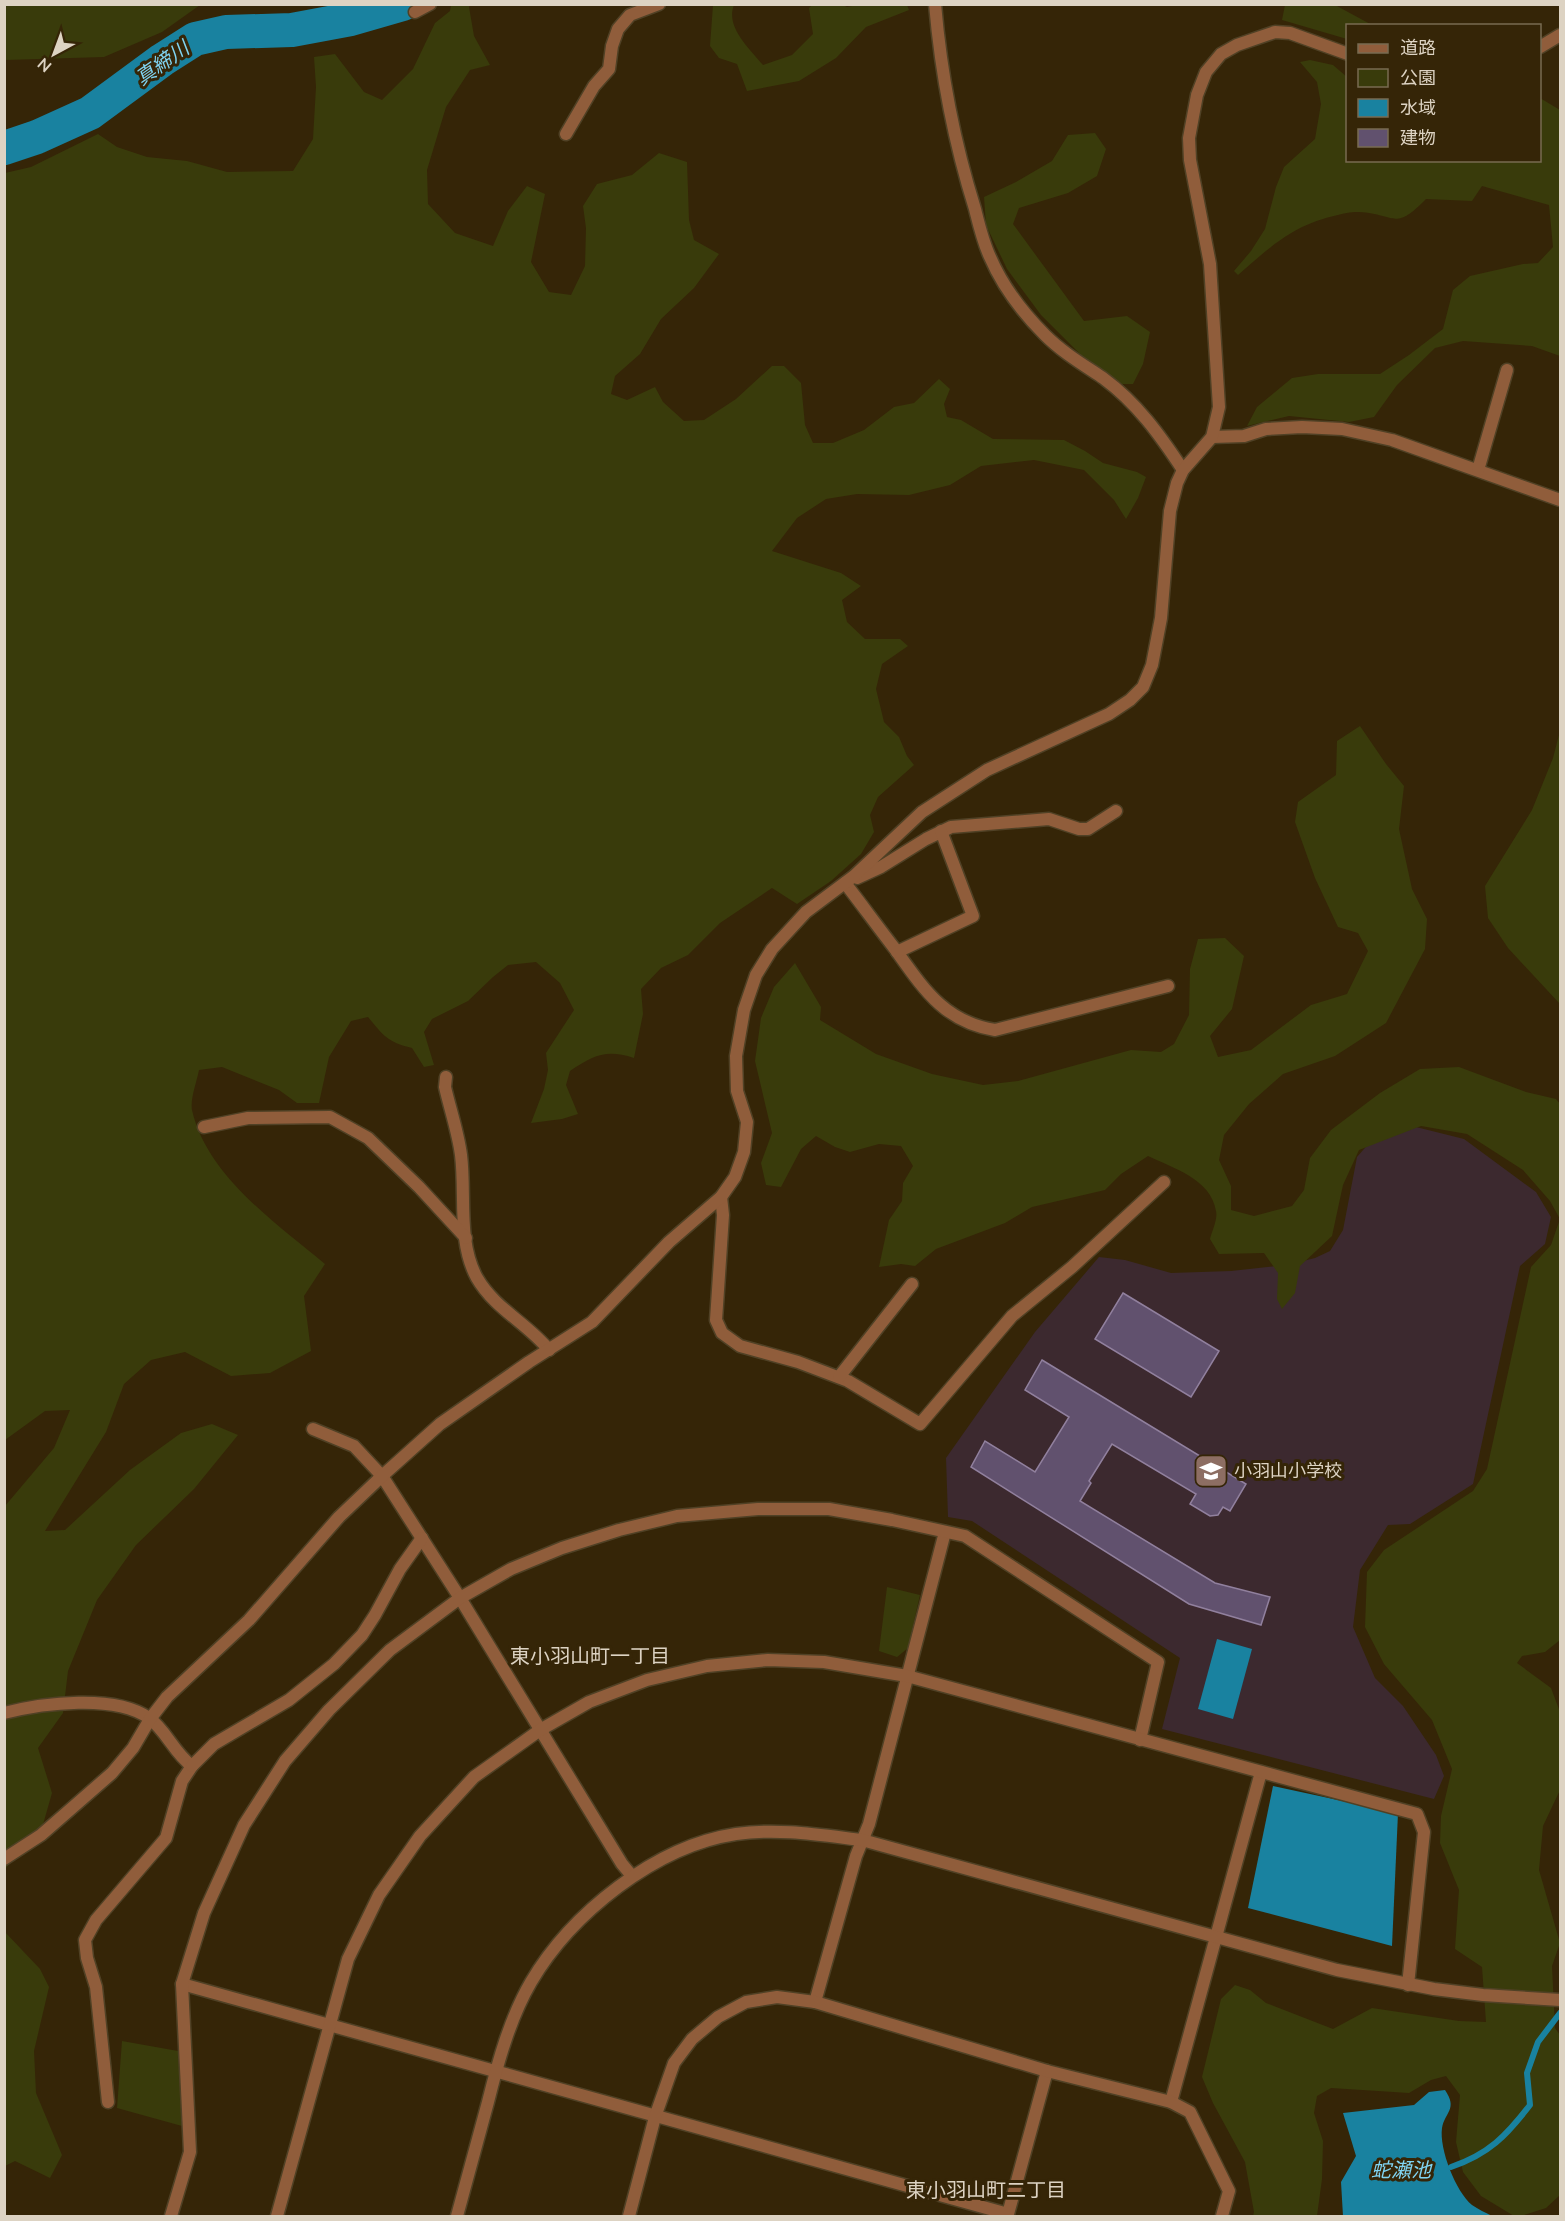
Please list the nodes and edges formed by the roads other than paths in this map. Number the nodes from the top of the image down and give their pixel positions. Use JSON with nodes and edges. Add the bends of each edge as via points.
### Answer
{"nodes":[{"id":1,"x":430,"y":4,"type":"edge"},
{"id":2,"x":659,"y":4,"type":"edge"},
{"id":3,"x":935,"y":4,"type":"edge"},
{"id":4,"x":415,"y":12,"type":"dead end"},
{"id":5,"x":1560,"y":35,"type":"edge"},
{"id":6,"x":1541,"y":46,"type":"edge"},
{"id":7,"x":1346,"y":54,"type":"edge"},
{"id":8,"x":566,"y":134,"type":"dead end"},
{"id":9,"x":1507,"y":370,"type":"dead end"},
{"id":10,"x":1212,"y":437,"type":"junction"},
{"id":11,"x":1183,"y":470,"type":"junction"},
{"id":12,"x":1478,"y":470,"type":"junction"},
{"id":13,"x":1560,"y":500,"type":"edge"},
{"id":14,"x":1116,"y":811,"type":"dead end"},
{"id":15,"x":941,"y":831,"type":"junction"},
{"id":16,"x":845,"y":883,"type":"junction"},
{"id":17,"x":897,"y":952,"type":"junction"},
{"id":18,"x":1168,"y":986,"type":"dead end"},
{"id":19,"x":446,"y":1077,"type":"dead end"},
{"id":20,"x":204,"y":1127,"type":"dead end"},
{"id":21,"x":1164,"y":1182,"type":"dead end"},
{"id":22,"x":721,"y":1197,"type":"junction"},
{"id":23,"x":466,"y":1238,"type":"junction"},
{"id":24,"x":912,"y":1284,"type":"dead end"},
{"id":25,"x":549,"y":1350,"type":"junction"},
{"id":26,"x":839,"y":1377,"type":"junction"},
{"id":27,"x":313,"y":1429,"type":"dead end"},
{"id":28,"x":382,"y":1476,"type":"junction"},
{"id":29,"x":945,"y":1532,"type":"junction"},
{"id":30,"x":422,"y":1538,"type":"junction"},
{"id":31,"x":460,"y":1598,"type":"junction"},
{"id":32,"x":907,"y":1676,"type":"junction"},
{"id":33,"x":4,"y":1713,"type":"edge"},
{"id":34,"x":150,"y":1719,"type":"junction"},
{"id":35,"x":540,"y":1730,"type":"junction"},
{"id":36,"x":1140,"y":1740,"type":"junction"},
{"id":37,"x":192,"y":1766,"type":"junction"},
{"id":38,"x":1262,"y":1772,"type":"junction"},
{"id":39,"x":862,"y":1840,"type":"junction"},
{"id":40,"x":4,"y":1859,"type":"edge"},
{"id":41,"x":632,"y":1876,"type":"junction"},
{"id":42,"x":1215,"y":1936,"type":"junction"},
{"id":43,"x":182,"y":1984,"type":"junction"},
{"id":44,"x":1408,"y":1985,"type":"junction"},
{"id":45,"x":1560,"y":2000,"type":"edge"},
{"id":46,"x":815,"y":2002,"type":"junction"},
{"id":47,"x":330,"y":2025,"type":"junction"},
{"id":48,"x":496,"y":2071,"type":"junction"},
{"id":49,"x":1047,"y":2071,"type":"junction"},
{"id":50,"x":108,"y":2102,"type":"dead end"},
{"id":51,"x":1171,"y":2102,"type":"junction"},
{"id":52,"x":655,"y":2117,"type":"junction"},
{"id":53,"x":171,"y":2217,"type":"edge"},
{"id":54,"x":277,"y":2217,"type":"edge"},
{"id":55,"x":457,"y":2217,"type":"edge"},
{"id":56,"x":629,"y":2217,"type":"edge"},
{"id":57,"x":1222,"y":2217,"type":"edge"}],
"edges":[{"from":1,"to":4,"type":"street"},
{"from":2,"to":8,"type":"street","via":[[630,15],[618,29],[609,69],[594,86]]},
{"from":3,"to":11,"type":"street","via":[[951,125],[989,256],[1044,334],[1140,411]]},
{"from":5,"to":6,"type":"street"},
{"from":7,"to":10,"type":"street","via":[[1290,33],[1275,32],[1221,54],[1206,72],[1197,95],[1189,138],[1210,264],[1219,407]]},
{"from":9,"to":12,"type":"street"},
{"from":10,"to":11,"type":"street"},
{"from":10,"to":12,"type":"street","via":[[1244,436],[1266,429],[1342,429],[1392,440]]},
{"from":11,"to":16,"type":"street","via":[[1170,511],[1161,618],[1152,665],[1143,687],[1109,714],[987,770],[922,812]]},
{"from":12,"to":13,"type":"street"},
{"from":14,"to":15,"type":"street","via":[[1088,829],[1035,819]]},
{"from":15,"to":16,"type":"street","via":[[881,867]]},
{"from":15,"to":17,"type":"street","via":[[973,916]]},
{"from":16,"to":17,"type":"street"},
{"from":16,"to":22,"type":"street","via":[[806,912],[772,949],[756,975],[744,1011],[736,1056],[737,1091],[747,1122],[744,1152],[735,1177]]},
{"from":17,"to":18,"type":"street","via":[[922,988],[946,1008],[964,1021],[995,1030]]},
{"from":19,"to":23,"type":"street","via":[[461,1154]]},
{"from":20,"to":23,"type":"street","via":[[248,1118],[330,1116],[368,1138]]},
{"from":21,"to":26,"type":"street","via":[[1012,1316],[920,1424]]},
{"from":22,"to":25,"type":"street","via":[[669,1242],[592,1322]]},
{"from":22,"to":26,"type":"street","via":[[716,1320],[722,1333],[740,1346]]},
{"from":23,"to":25,"type":"street","via":[[477,1278],[491,1297]]},
{"from":24,"to":26,"type":"street"},
{"from":25,"to":28,"type":"street","via":[[440,1424]]},
{"from":27,"to":28,"type":"street","via":[[354,1446]]},
{"from":28,"to":30,"type":"street"},
{"from":28,"to":34,"type":"street","via":[[339,1517],[249,1620],[167,1697]]},
{"from":29,"to":31,"type":"street","via":[[829,1509],[758,1509],[677,1516],[562,1548],[511,1569]]},
{"from":29,"to":32,"type":"street"},
{"from":29,"to":36,"type":"street","via":[[965,1536],[1158,1662]]},
{"from":30,"to":31,"type":"street"},
{"from":30,"to":37,"type":"street","via":[[362,1635],[334,1664],[264,1716],[214,1744]]},
{"from":31,"to":35,"type":"street"},
{"from":31,"to":43,"type":"street","via":[[390,1650],[328,1710],[285,1761],[239,1834],[204,1913]]},
{"from":32,"to":35,"type":"street","via":[[824,1662],[768,1660],[707,1666],[647,1680],[590,1702]]},
{"from":32,"to":36,"type":"street"},
{"from":32,"to":39,"type":"street"},
{"from":33,"to":34,"type":"street","via":[[99,1702],[130,1708]]},
{"from":34,"to":37,"type":"street"},
{"from":34,"to":40,"type":"street","via":[[112,1773],[41,1835]]},
{"from":35,"to":41,"type":"street"},
{"from":35,"to":47,"type":"street","via":[[474,1777],[414,1844],[379,1895],[348,1959]]},
{"from":36,"to":38,"type":"street"},
{"from":37,"to":50,"type":"street","via":[[182,1781],[166,1838],[96,1920],[85,1940],[96,1988]]},
{"from":38,"to":42,"type":"street"},
{"from":38,"to":44,"type":"street","via":[[1417,1815],[1424,1832]]},
{"from":39,"to":41,"type":"street","via":[[795,1831],[735,1834],[672,1854]]},
{"from":39,"to":42,"type":"street"},
{"from":39,"to":46,"type":"street"},
{"from":41,"to":48,"type":"street","via":[[579,1921],[531,1983]]},
{"from":42,"to":44,"type":"street"},
{"from":42,"to":51,"type":"street"},
{"from":43,"to":47,"type":"street"},
{"from":43,"to":53,"type":"street","via":[[190,2152]]},
{"from":44,"to":45,"type":"street"},
{"from":46,"to":49,"type":"street"},
{"from":46,"to":52,"type":"street","via":[[777,1997],[746,2002],[718,2017],[692,2039],[674,2063]]},
{"from":47,"to":48,"type":"street"},
{"from":47,"to":54,"type":"street"},
{"from":48,"to":52,"type":"street"},
{"from":48,"to":55,"type":"street"},
{"from":49,"to":51,"type":"street"},
{"from":49,"to":52,"type":"street","via":[[1008,2214]]},
{"from":51,"to":57,"type":"street","via":[[1190,2112],[1229,2191]]},
{"from":52,"to":56,"type":"street"}]}
